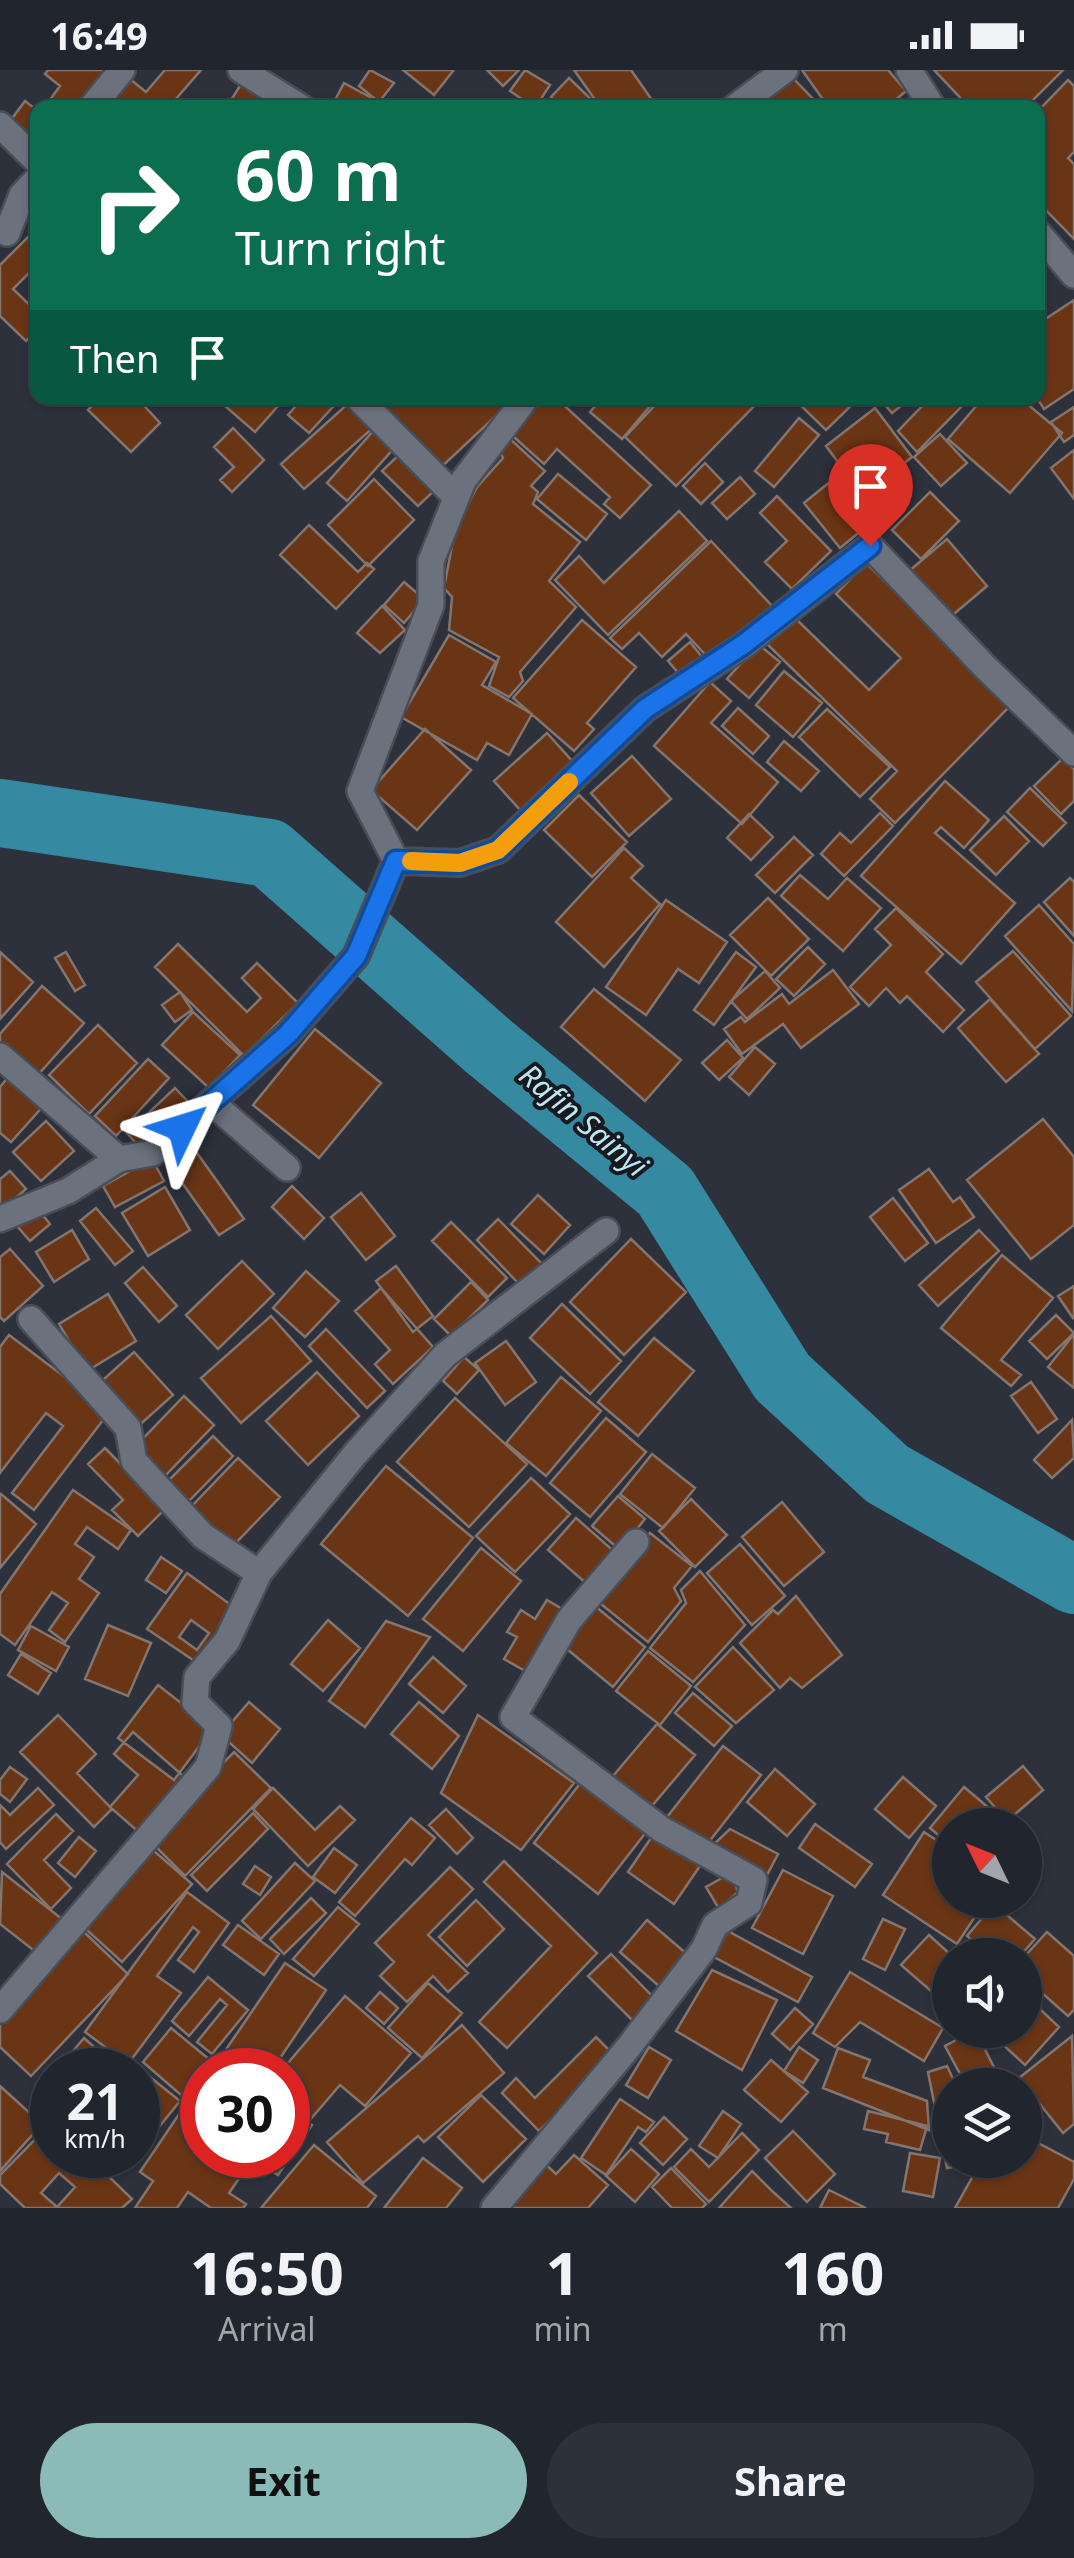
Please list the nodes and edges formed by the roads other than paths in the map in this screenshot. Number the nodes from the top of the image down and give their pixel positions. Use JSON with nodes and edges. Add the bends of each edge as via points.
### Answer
{"nodes":[{"id":1,"x":122,"y":70,"type":"edge"},
{"id":2,"x":241,"y":70,"type":"edge"},
{"id":3,"x":786,"y":70,"type":"edge"},
{"id":4,"x":909,"y":70,"type":"edge"},
{"id":5,"x":98,"y":100,"type":"edge"},
{"id":6,"x":289,"y":100,"type":"edge"},
{"id":7,"x":745,"y":100,"type":"edge"},
{"id":8,"x":929,"y":100,"type":"edge"},
{"id":9,"x":0,"y":126,"type":"edge"},
{"id":10,"x":30,"y":154,"type":"edge"},
{"id":11,"x":30,"y":186,"type":"edge"},
{"id":12,"x":6,"y":233,"type":"dead end"},
{"id":13,"x":1045,"y":241,"type":"edge"},
{"id":14,"x":1074,"y":275,"type":"edge"},
{"id":15,"x":365,"y":405,"type":"edge"},
{"id":16,"x":521,"y":405,"type":"edge"},
{"id":17,"x":456,"y":497,"type":"junction"},
{"id":18,"x":1074,"y":753,"type":"edge"},
{"id":19,"x":396,"y":861,"type":"junction"},
{"id":20,"x":0,"y":1056,"type":"edge"},
{"id":21,"x":212,"y":1103,"type":"junction"},
{"id":22,"x":119,"y":1159,"type":"junction"},
{"id":23,"x":287,"y":1168,"type":"dead end"},
{"id":24,"x":0,"y":1219,"type":"edge"},
{"id":25,"x":606,"y":1231,"type":"dead end"},
{"id":26,"x":31,"y":1319,"type":"dead end"},
{"id":27,"x":636,"y":1542,"type":"dead end"},
{"id":28,"x":259,"y":1574,"type":"junction"},
{"id":29,"x":0,"y":2010,"type":"edge"},
{"id":30,"x":494,"y":2208,"type":"edge"}],
"edges":[{"from":1,"to":5,"type":"street"},
{"from":2,"to":6,"type":"street"},
{"from":3,"to":7,"type":"street"},
{"from":4,"to":8,"type":"street"},
{"from":9,"to":10,"type":"street"},
{"from":11,"to":12,"type":"street"},
{"from":13,"to":14,"type":"street"},
{"from":15,"to":17,"type":"street"},
{"from":16,"to":17,"type":"street"},
{"from":17,"to":19,"type":"street","via":[[431,560],[431,605],[360,791]]},
{"from":18,"to":19,"type":"street","via":[[870,546],[732,654],[645,709],[498,850],[460,863]]},
{"from":19,"to":21,"type":"street","via":[[356,956],[288,1034]]},
{"from":20,"to":22,"type":"street"},
{"from":21,"to":22,"type":"street","via":[[153,1153]]},
{"from":21,"to":23,"type":"street"},
{"from":22,"to":24,"type":"street","via":[[68,1191]]},
{"from":25,"to":28,"type":"street","via":[[445,1355]]},
{"from":26,"to":28,"type":"street","via":[[128,1428],[134,1461],[203,1536]]},
{"from":27,"to":30,"type":"street","via":[[569,1620],[513,1718],[661,1829],[754,1880],[749,1903],[715,1925],[638,2034]]},
{"from":28,"to":29,"type":"street","via":[[227,1640],[197,1676],[195,1702],[219,1726],[208,1767]]}]}
